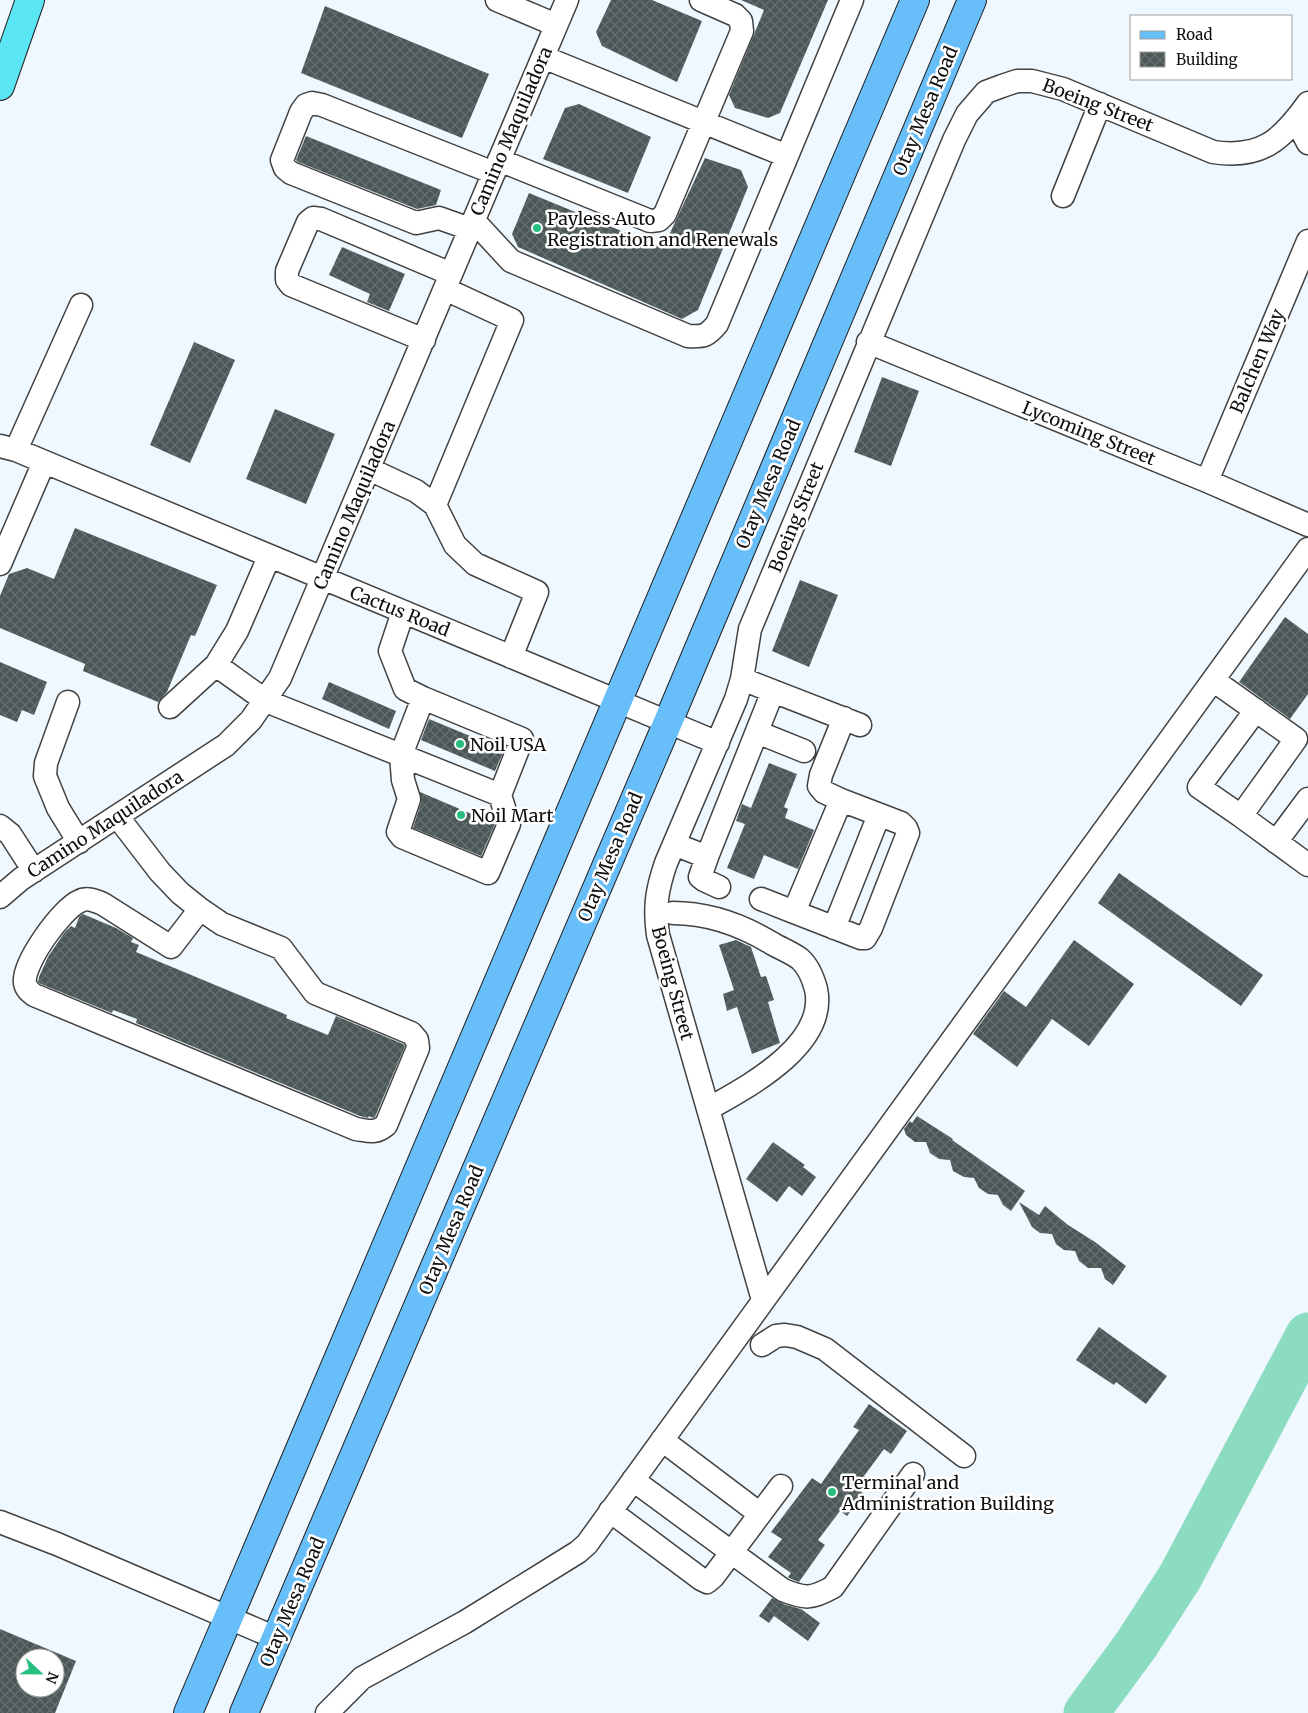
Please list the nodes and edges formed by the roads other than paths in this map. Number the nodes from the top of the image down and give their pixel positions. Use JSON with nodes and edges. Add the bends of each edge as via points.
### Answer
{"nodes":[{"id":1,"x":30,"y":0,"type":"edge"},
{"id":2,"x":497,"y":0,"type":"edge"},
{"id":3,"x":567,"y":0,"type":"edge"},
{"id":4,"x":701,"y":0,"type":"edge"},
{"id":5,"x":852,"y":0,"type":"edge"},
{"id":6,"x":914,"y":0,"type":"edge"},
{"id":7,"x":972,"y":0,"type":"edge"},
{"id":8,"x":556,"y":25,"type":"junction"},
{"id":9,"x":543,"y":57,"type":"junction"},
{"id":10,"x":0,"y":86,"type":"edge"},
{"id":11,"x":1100,"y":104,"type":"junction"},
{"id":12,"x":1302,"y":112,"type":"edge"},
{"id":13,"x":704,"y":122,"type":"junction"},
{"id":14,"x":1308,"y":143,"type":"edge"},
{"id":15,"x":787,"y":156,"type":"junction"},
{"id":16,"x":496,"y":166,"type":"junction"},
{"id":17,"x":1064,"y":196,"type":"dead end"},
{"id":18,"x":472,"y":225,"type":"junction"},
{"id":19,"x":1308,"y":241,"type":"edge"},
{"id":20,"x":448,"y":282,"type":"junction"},
{"id":21,"x":81,"y":305,"type":"dead end"},
{"id":22,"x":424,"y":340,"type":"junction"},
{"id":23,"x":868,"y":342,"type":"junction"},
{"id":24,"x":8,"y":448,"type":"edge"},
{"id":25,"x":44,"y":462,"type":"junction"},
{"id":26,"x":369,"y":469,"type":"junction"},
{"id":27,"x":1207,"y":481,"type":"junction"},
{"id":28,"x":435,"y":506,"type":"junction"},
{"id":29,"x":1308,"y":525,"type":"edge"},
{"id":30,"x":1308,"y":549,"type":"edge"},
{"id":31,"x":269,"y":557,"type":"junction"},
{"id":32,"x":0,"y":564,"type":"edge"},
{"id":33,"x":323,"y":580,"type":"junction"},
{"id":34,"x":403,"y":612,"type":"junction"},
{"id":35,"x":511,"y":657,"type":"junction"},
{"id":36,"x":216,"y":665,"type":"junction"},
{"id":37,"x":742,"y":679,"type":"junction"},
{"id":38,"x":1213,"y":680,"type":"junction"},
{"id":39,"x":773,"y":691,"type":"junction"},
{"id":40,"x":423,"y":698,"type":"junction"},
{"id":41,"x":266,"y":701,"type":"junction"},
{"id":42,"x":618,"y":701,"type":"junction"},
{"id":43,"x":68,"y":702,"type":"dead end"},
{"id":44,"x":170,"y":707,"type":"dead end"},
{"id":45,"x":1256,"y":710,"type":"junction"},
{"id":46,"x":668,"y":722,"type":"junction"},
{"id":47,"x":1302,"y":731,"type":"edge"},
{"id":48,"x":757,"y":732,"type":"junction"},
{"id":49,"x":718,"y":742,"type":"junction"},
{"id":50,"x":804,"y":751,"type":"dead end"},
{"id":51,"x":401,"y":755,"type":"junction"},
{"id":52,"x":500,"y":795,"type":"junction"},
{"id":53,"x":1308,"y":799,"type":"edge"},
{"id":54,"x":841,"y":800,"type":"junction"},
{"id":55,"x":879,"y":815,"type":"junction"},
{"id":56,"x":117,"y":816,"type":"junction"},
{"id":57,"x":1241,"y":816,"type":"junction"},
{"id":58,"x":0,"y":826,"type":"edge"},
{"id":59,"x":79,"y":842,"type":"junction"},
{"id":60,"x":1276,"y":842,"type":"junction"},
{"id":61,"x":674,"y":844,"type":"junction"},
{"id":62,"x":707,"y":858,"type":"junction"},
{"id":63,"x":1308,"y":865,"type":"edge"},
{"id":64,"x":34,"y":871,"type":"junction"},
{"id":65,"x":719,"y":887,"type":"dead end"},
{"id":66,"x":0,"y":897,"type":"edge"},
{"id":67,"x":761,"y":899,"type":"dead end"},
{"id":68,"x":200,"y":909,"type":"junction"},
{"id":69,"x":794,"y":912,"type":"junction"},
{"id":70,"x":673,"y":913,"type":"dead end"},
{"id":71,"x":834,"y":928,"type":"junction"},
{"id":72,"x":708,"y":1109,"type":"junction"},
{"id":73,"x":763,"y":1300,"type":"junction"},
{"id":74,"x":762,"y":1345,"type":"dead end"},
{"id":75,"x":662,"y":1440,"type":"junction"},
{"id":76,"x":964,"y":1456,"type":"dead end"},
{"id":77,"x":913,"y":1474,"type":"dead end"},
{"id":78,"x":632,"y":1480,"type":"junction"},
{"id":79,"x":781,"y":1486,"type":"dead end"},
{"id":80,"x":760,"y":1514,"type":"junction"},
{"id":81,"x":607,"y":1516,"type":"junction"},
{"id":82,"x":0,"y":1522,"type":"edge"},
{"id":83,"x":731,"y":1553,"type":"junction"},
{"id":84,"x":229,"y":1618,"type":"junction"},
{"id":85,"x":276,"y":1638,"type":"junction"},
{"id":86,"x":188,"y":1713,"type":"edge"},
{"id":87,"x":244,"y":1713,"type":"edge"},
{"id":88,"x":327,"y":1713,"type":"edge"}],
"edges":[{"from":1,"to":10,"type":"highway"},
{"from":2,"to":8,"type":"street"},
{"from":3,"to":8,"type":"street","name":"Camino Maquiladora"},
{"from":4,"to":13,"type":"street","via":[[735,15],[741,20],[742,31]]},
{"from":5,"to":15,"type":"street"},
{"from":6,"to":42,"type":"main road"},
{"from":7,"to":46,"type":"main road","name":"Otay Mesa Road"},
{"from":8,"to":9,"type":"street","name":"Camino Maquiladora"},
{"from":9,"to":13,"type":"street"},
{"from":9,"to":16,"type":"street","name":"Camino Maquiladora"},
{"from":11,"to":12,"type":"street","name":"Boeing Street","via":[[1213,152],[1231,154],[1263,148],[1280,137]]},
{"from":11,"to":17,"type":"street"},
{"from":11,"to":23,"type":"street","name":"Boeing Street","via":[[1032,80],[986,92],[976,102],[954,140]]},
{"from":12,"to":14,"type":"street"},
{"from":13,"to":15,"type":"street"},
{"from":13,"to":16,"type":"street","via":[[665,214],[659,220],[650,221]]},
{"from":15,"to":18,"type":"street","via":[[718,324],[709,334],[698,337],[688,336],[511,261]]},
{"from":16,"to":18,"type":"street","name":"Camino Maquiladora"},
{"from":16,"to":18,"type":"street","via":[[312,102],[301,112],[282,160],[291,173],[416,223],[439,218]]},
{"from":18,"to":20,"type":"street","name":"Camino Maquiladora"},
{"from":19,"to":27,"type":"street","name":"Balchen Way"},
{"from":20,"to":22,"type":"street","name":"Camino Maquiladora"},
{"from":20,"to":22,"type":"street","via":[[321,219],[313,218],[308,222],[287,271],[291,285]]},
{"from":20,"to":28,"type":"street","via":[[512,320]]},
{"from":21,"to":24,"type":"street"},
{"from":22,"to":26,"type":"street","name":"Camino Maquiladora"},
{"from":23,"to":27,"type":"street","name":"Lycoming Street"},
{"from":23,"to":37,"type":"street","name":"Boeing Street","via":[[750,629]]},
{"from":24,"to":25,"type":"street","name":"Cactus Road"},
{"from":25,"to":31,"type":"street","name":"Cactus Road"},
{"from":25,"to":32,"type":"street"},
{"from":26,"to":28,"type":"street","via":[[416,491]]},
{"from":26,"to":33,"type":"street","name":"Camino Maquiladora"},
{"from":27,"to":29,"type":"street","name":"Lycoming Street"},
{"from":28,"to":35,"type":"street","via":[[455,545],[475,564],[537,592]]},
{"from":30,"to":38,"type":"street"},
{"from":31,"to":33,"type":"street","name":"Cactus Road"},
{"from":31,"to":36,"type":"street","via":[[237,631]]},
{"from":33,"to":34,"type":"street","name":"Cactus Road"},
{"from":33,"to":41,"type":"street","name":"Camino Maquiladora","via":[[290,658]]},
{"from":34,"to":35,"type":"street","name":"Cactus Road"},
{"from":34,"to":40,"type":"street","via":[[390,651],[405,689]]},
{"from":35,"to":42,"type":"street","name":"Cactus Road"},
{"from":36,"to":41,"type":"street"},
{"from":36,"to":44,"type":"street"},
{"from":37,"to":39,"type":"street"},
{"from":37,"to":49,"type":"street","name":"Boeing Street"},
{"from":38,"to":45,"type":"street"},
{"from":38,"to":73,"type":"street"},
{"from":39,"to":48,"type":"street"},
{"from":39,"to":54,"type":"street","via":[[852,722],[821,775],[819,786]]},
{"from":40,"to":51,"type":"street"},
{"from":40,"to":52,"type":"street","via":[[522,739]]},
{"from":41,"to":51,"type":"street"},
{"from":41,"to":56,"type":"street","name":"Camino Maquiladora","via":[[226,745]]},
{"from":42,"to":46,"type":"street","name":"Cactus Road"},
{"from":42,"to":84,"type":"main road"},
{"from":43,"to":59,"type":"street","via":[[46,763],[45,776],[58,808]]},
{"from":45,"to":47,"type":"street"},
{"from":45,"to":57,"type":"street","via":[[1199,787]]},
{"from":46,"to":49,"type":"street","name":"Cactus Road"},
{"from":46,"to":85,"type":"main road","name":"Otay Mesa Road"},
{"from":47,"to":57,"type":"street"},
{"from":48,"to":50,"type":"street"},
{"from":48,"to":62,"type":"street"},
{"from":49,"to":61,"type":"street","name":"Boeing Street"},
{"from":51,"to":52,"type":"street"},
{"from":51,"to":52,"type":"street","via":[[403,780],[409,799],[398,832],[402,837],[488,873],[509,824]]},
{"from":53,"to":60,"type":"street"},
{"from":54,"to":55,"type":"street"},
{"from":54,"to":69,"type":"street"},
{"from":55,"to":71,"type":"street"},
{"from":55,"to":71,"type":"street","via":[[901,823],[908,833],[871,928],[865,938],[860,938]]},
{"from":56,"to":59,"type":"street","name":"Camino Maquiladora"},
{"from":56,"to":68,"type":"street","via":[[160,872]]},
{"from":57,"to":60,"type":"street"},
{"from":58,"to":64,"type":"street","via":[[10,834]]},
{"from":59,"to":64,"type":"street","name":"Camino Maquiladora"},
{"from":60,"to":63,"type":"street"},
{"from":61,"to":62,"type":"street"},
{"from":61,"to":72,"type":"street","name":"Boeing Street","via":[[656,902],[658,934]]},
{"from":62,"to":65,"type":"street","via":[[700,877]]},
{"from":64,"to":66,"type":"street","name":"Camino Maquiladora"},
{"from":67,"to":69,"type":"street"},
{"from":68,"to":68,"type":"street","via":[[222,924],[280,948],[315,993],[411,1033],[418,1048],[386,1125],[371,1132],[356,1129],[28,990],[25,982],[29,966],[49,930],[80,900],[103,904],[171,947]]},
{"from":69,"to":71,"type":"street"},
{"from":70,"to":72,"type":"street","via":[[690,913],[730,922],[754,932],[801,960],[813,976],[817,995],[811,1026],[801,1042],[754,1082]]},
{"from":72,"to":73,"type":"street","name":"Boeing Street"},
{"from":73,"to":75,"type":"street"},
{"from":74,"to":76,"type":"street","via":[[785,1334],[825,1349]]},
{"from":75,"to":78,"type":"street"},
{"from":75,"to":80,"type":"street"},
{"from":77,"to":83,"type":"street","via":[[833,1587],[817,1596],[796,1595],[782,1590]]},
{"from":78,"to":81,"type":"street"},
{"from":78,"to":83,"type":"street"},
{"from":79,"to":80,"type":"street"},
{"from":80,"to":83,"type":"street"},
{"from":81,"to":83,"type":"street","via":[[707,1582]]},
{"from":81,"to":88,"type":"street","via":[[578,1552],[465,1622],[362,1678]]},
{"from":82,"to":84,"type":"street"},
{"from":84,"to":85,"type":"street"},
{"from":84,"to":86,"type":"main road"},
{"from":85,"to":87,"type":"main road","name":"Otay Mesa Road"}]}
